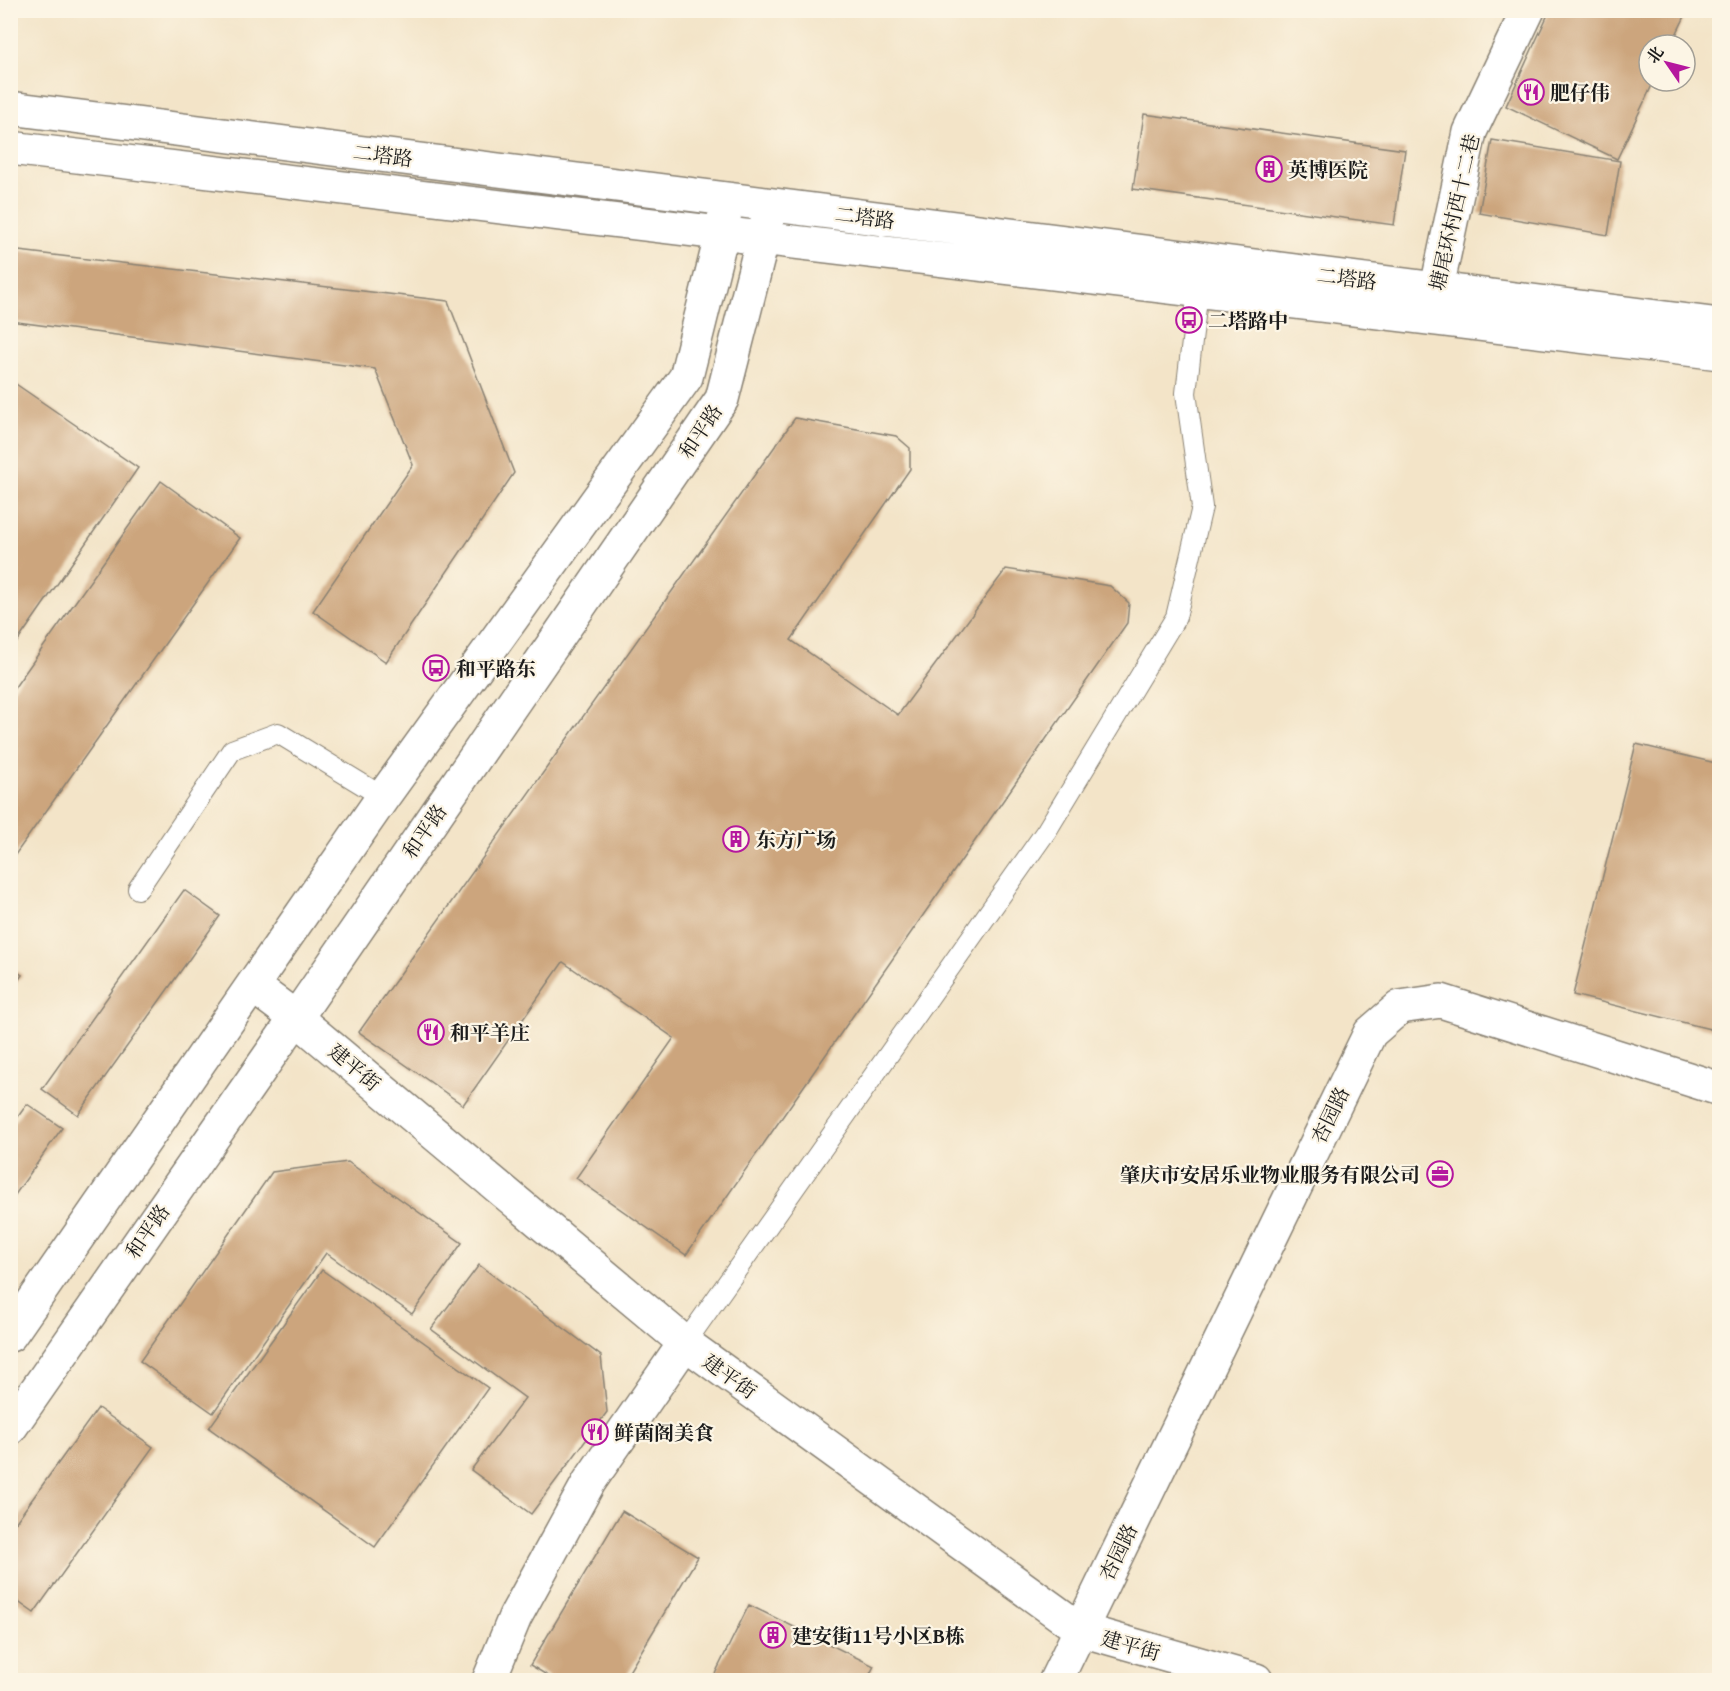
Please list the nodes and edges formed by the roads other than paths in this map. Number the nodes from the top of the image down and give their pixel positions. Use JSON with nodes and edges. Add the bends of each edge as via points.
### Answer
{"nodes":[{"id":1,"x":1528,"y":10,"type":"edge"},
{"id":2,"x":10,"y":108,"type":"edge"},
{"id":3,"x":10,"y":148,"type":"edge"},
{"id":4,"x":728,"y":199,"type":"junction"},
{"id":5,"x":771,"y":205,"type":"junction"},
{"id":6,"x":722,"y":233,"type":"junction"},
{"id":7,"x":763,"y":238,"type":"junction"},
{"id":8,"x":1198,"y":290,"type":"junction"},
{"id":9,"x":1434,"y":304,"type":"junction"},
{"id":10,"x":1719,"y":325,"type":"edge"},
{"id":11,"x":1719,"y":352,"type":"edge"},
{"id":12,"x":384,"y":797,"type":"junction"},
{"id":13,"x":138,"y":889,"type":"dead end"},
{"id":14,"x":253,"y":986,"type":"junction"},
{"id":15,"x":296,"y":1018,"type":"junction"},
{"id":16,"x":1719,"y":1089,"type":"edge"},
{"id":17,"x":10,"y":1335,"type":"edge"},
{"id":18,"x":685,"y":1343,"type":"junction"},
{"id":19,"x":10,"y":1428,"type":"edge"},
{"id":20,"x":1081,"y":1630,"type":"junction"},
{"id":21,"x":489,"y":1680,"type":"edge"},
{"id":22,"x":1056,"y":1680,"type":"edge"},
{"id":23,"x":1256,"y":1680,"type":"edge"}],
"edges":[{"from":1,"to":9,"type":"street","name":"塘尾环村西十二巷","via":[[1470,132]]},
{"from":2,"to":4,"type":"street","name":"二塔路"},
{"from":3,"to":6,"type":"street","name":"二塔路"},
{"from":4,"to":5,"type":"street","name":"二塔路"},
{"from":4,"to":6,"type":"street"},
{"from":5,"to":7,"type":"street","name":"和平路"},
{"from":5,"to":9,"type":"street","name":"二塔路"},
{"from":6,"to":7,"type":"street","name":"二塔路"},
{"from":6,"to":12,"type":"street","via":[[686,377]]},
{"from":7,"to":8,"type":"street","name":"二塔路"},
{"from":7,"to":15,"type":"street","name":"和平路","via":[[722,399]]},
{"from":8,"to":9,"type":"street","name":"二塔路"},
{"from":8,"to":18,"type":"lane","via":[[1186,393],[1202,507],[1176,617],[1047,830]]},
{"from":9,"to":10,"type":"street","name":"二塔路"},
{"from":9,"to":11,"type":"street","name":"二塔路"},
{"from":12,"to":13,"type":"lane","via":[[278,733],[232,750]]},
{"from":12,"to":14,"type":"street"},
{"from":14,"to":15,"type":"street","name":"建平街"},
{"from":14,"to":17,"type":"street"},
{"from":15,"to":18,"type":"street","name":"建平街"},
{"from":15,"to":19,"type":"street","name":"和平路"},
{"from":16,"to":20,"type":"street","name":"杏园路","via":[[1441,1001],[1400,1007],[1370,1033]]},
{"from":18,"to":20,"type":"street","name":"建平街"},
{"from":18,"to":21,"type":"street","via":[[589,1482],[515,1617]]},
{"from":20,"to":22,"type":"street","name":"杏园路"},
{"from":20,"to":23,"type":"street","name":"建平街"}]}
